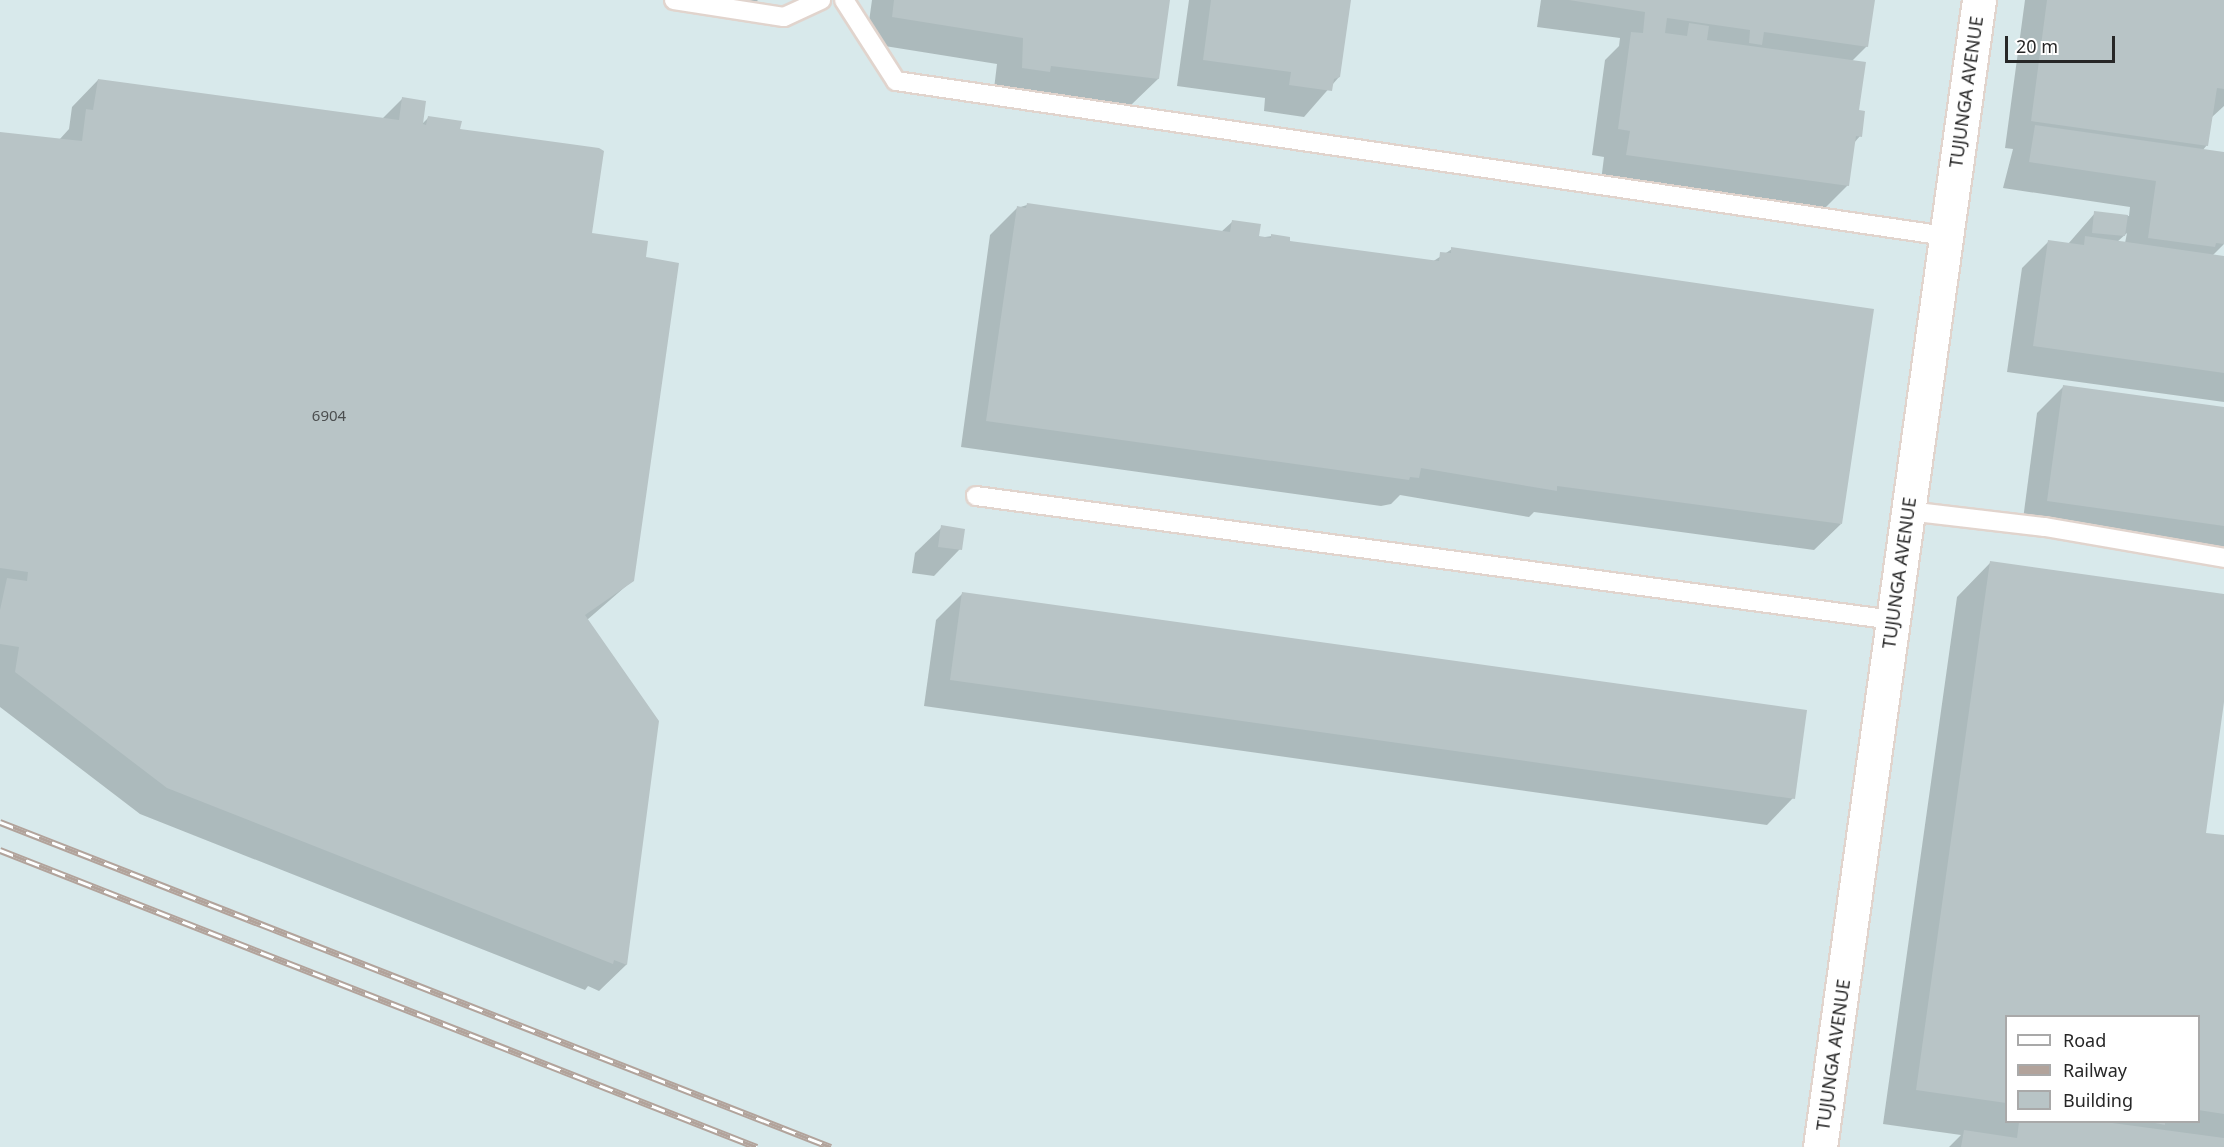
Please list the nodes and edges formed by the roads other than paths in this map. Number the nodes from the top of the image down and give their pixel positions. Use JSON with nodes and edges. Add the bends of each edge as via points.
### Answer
{"nodes":[{"id":1,"x":674,"y":0,"type":"edge"},
{"id":2,"x":821,"y":0,"type":"edge"},
{"id":3,"x":844,"y":0,"type":"edge"},
{"id":4,"x":1979,"y":0,"type":"edge"},
{"id":5,"x":1946,"y":236,"type":"junction"},
{"id":6,"x":976,"y":496,"type":"dead end"},
{"id":7,"x":1908,"y":511,"type":"junction"},
{"id":8,"x":2224,"y":558,"type":"edge"},
{"id":9,"x":1893,"y":620,"type":"junction"},
{"id":10,"x":1820,"y":1147,"type":"edge"}],
"edges":[{"from":1,"to":2,"type":"lane","via":[[784,17]]},
{"from":3,"to":5,"type":"lane","via":[[896,81]]},
{"from":4,"to":5,"type":"street","name":"TUJUNGA AVENUE"},
{"from":5,"to":7,"type":"street","name":"TUJUNGA AVENUE"},
{"from":6,"to":9,"type":"lane"},
{"from":7,"to":8,"type":"lane","via":[[2045,527]]},
{"from":7,"to":9,"type":"street","name":"TUJUNGA AVENUE"},
{"from":9,"to":10,"type":"street","name":"TUJUNGA AVENUE"}]}
